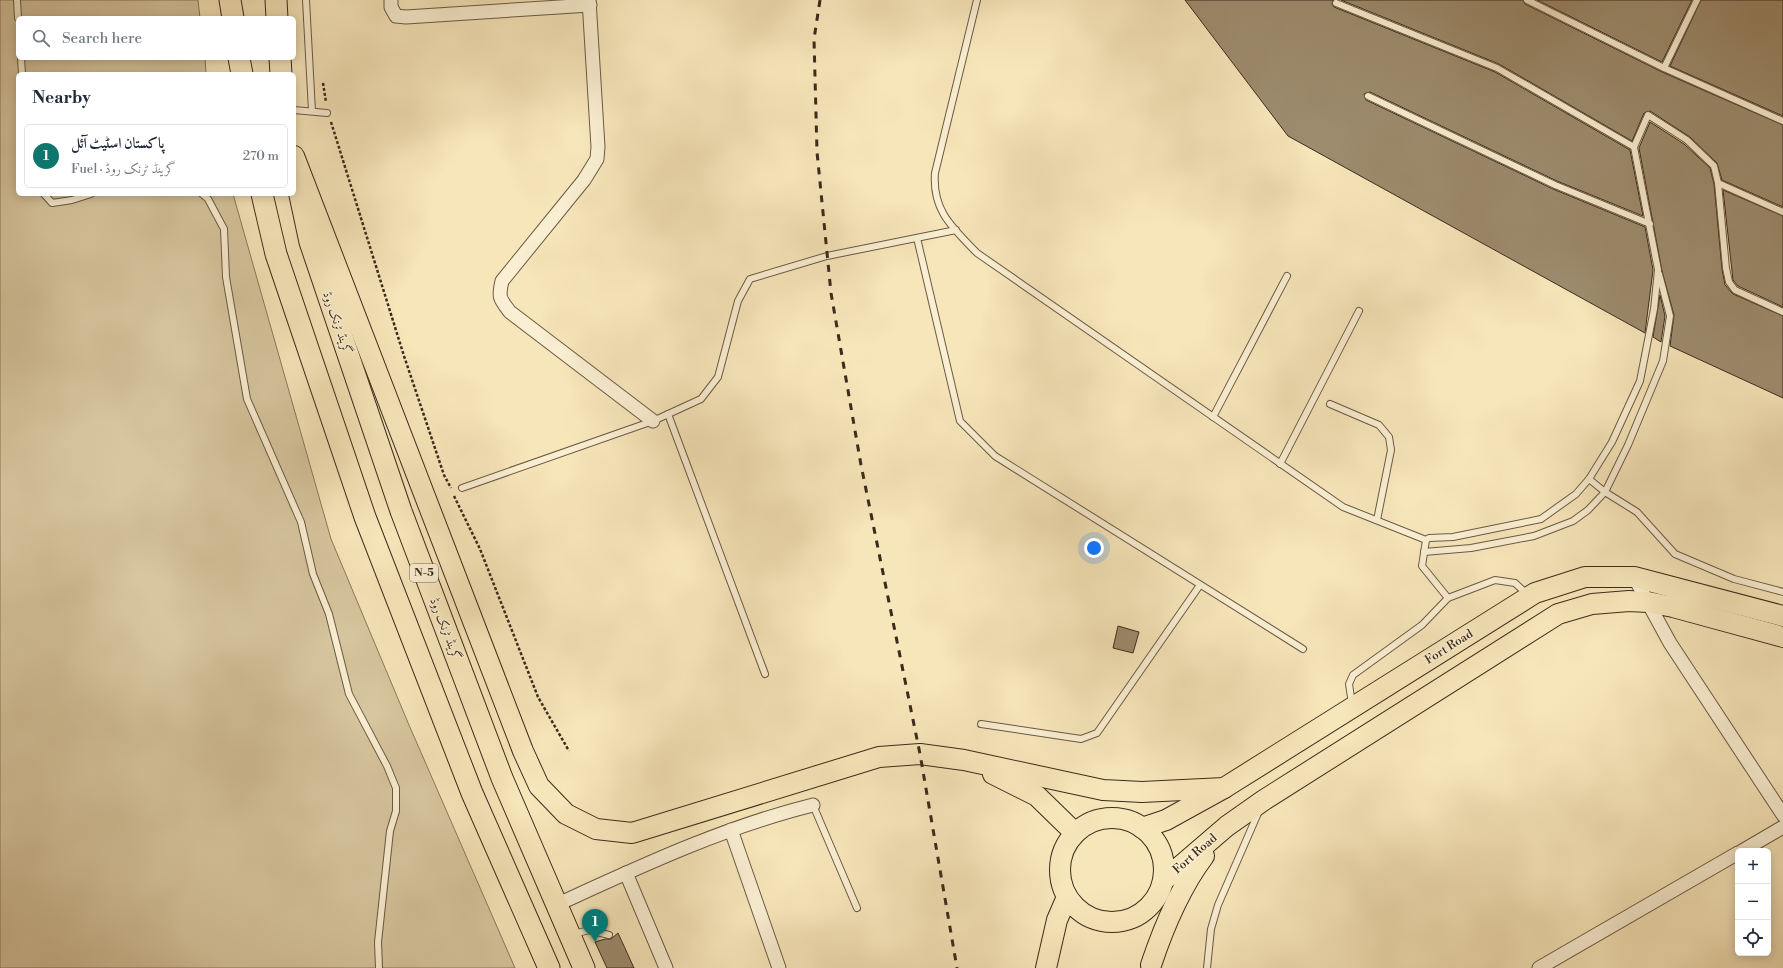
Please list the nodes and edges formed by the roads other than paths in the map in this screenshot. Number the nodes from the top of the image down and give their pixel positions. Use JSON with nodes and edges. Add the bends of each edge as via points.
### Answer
{"nodes":[{"id":1,"x":17,"y":0,"type":"edge"},
{"id":2,"x":230,"y":0,"type":"edge"},
{"id":3,"x":276,"y":0,"type":"edge"},
{"id":4,"x":306,"y":0,"type":"edge"},
{"id":5,"x":391,"y":0,"type":"edge"},
{"id":6,"x":977,"y":0,"type":"edge"},
{"id":7,"x":1527,"y":0,"type":"edge"},
{"id":8,"x":1697,"y":0,"type":"edge"},
{"id":9,"x":590,"y":2,"type":"edge"},
{"id":10,"x":1336,"y":3,"type":"dead end"},
{"id":11,"x":18,"y":16,"type":"edge"},
{"id":12,"x":233,"y":16,"type":"edge"},
{"id":13,"x":277,"y":16,"type":"edge"},
{"id":14,"x":21,"y":60,"type":"edge"},
{"id":15,"x":239,"y":60,"type":"edge"},
{"id":16,"x":280,"y":60,"type":"edge"},
{"id":17,"x":1664,"y":68,"type":"junction"},
{"id":18,"x":22,"y":72,"type":"edge"},
{"id":19,"x":242,"y":72,"type":"edge"},
{"id":20,"x":281,"y":72,"type":"edge"},
{"id":21,"x":1368,"y":96,"type":"dead end"},
{"id":22,"x":296,"y":110,"type":"edge"},
{"id":23,"x":312,"y":111,"type":"junction"},
{"id":24,"x":327,"y":113,"type":"road end"},
{"id":25,"x":1783,"y":121,"type":"edge"},
{"id":26,"x":1634,"y":148,"type":"junction"},
{"id":27,"x":296,"y":161,"type":"edge"},
{"id":28,"x":296,"y":176,"type":"edge"},
{"id":29,"x":1718,"y":183,"type":"junction"},
{"id":30,"x":46,"y":196,"type":"edge"},
{"id":31,"x":85,"y":196,"type":"edge"},
{"id":32,"x":204,"y":196,"type":"edge"},
{"id":33,"x":262,"y":196,"type":"edge"},
{"id":34,"x":1783,"y":212,"type":"edge"},
{"id":35,"x":1650,"y":224,"type":"junction"},
{"id":36,"x":956,"y":230,"type":"junction"},
{"id":37,"x":917,"y":238,"type":"junction"},
{"id":38,"x":1658,"y":270,"type":"junction"},
{"id":39,"x":1287,"y":276,"type":"dead end"},
{"id":40,"x":1359,"y":311,"type":"dead end"},
{"id":41,"x":1783,"y":312,"type":"edge"},
{"id":42,"x":1330,"y":404,"type":"dead end"},
{"id":43,"x":668,"y":414,"type":"junction"},
{"id":44,"x":1212,"y":417,"type":"junction"},
{"id":45,"x":653,"y":421,"type":"junction"},
{"id":46,"x":1280,"y":464,"type":"junction"},
{"id":47,"x":1589,"y":479,"type":"junction"},
{"id":48,"x":462,"y":488,"type":"dead end"},
{"id":49,"x":1605,"y":492,"type":"junction"},
{"id":50,"x":1377,"y":520,"type":"junction"},
{"id":51,"x":1426,"y":540,"type":"junction"},
{"id":52,"x":1424,"y":552,"type":"junction"},
{"id":53,"x":1634,"y":576,"type":"junction"},
{"id":54,"x":1200,"y":585,"type":"junction"},
{"id":55,"x":1783,"y":592,"type":"edge"},
{"id":56,"x":1529,"y":597,"type":"junction"},
{"id":57,"x":1448,"y":598,"type":"junction"},
{"id":58,"x":1648,"y":602,"type":"junction"},
{"id":59,"x":1783,"y":616,"type":"edge"},
{"id":60,"x":1783,"y":637,"type":"edge"},
{"id":61,"x":1303,"y":649,"type":"dead end"},
{"id":62,"x":764,"y":674,"type":"dead end"},
{"id":63,"x":1353,"y":707,"type":"junction"},
{"id":64,"x":981,"y":724,"type":"dead end"},
{"id":65,"x":964,"y":760,"type":"junction"},
{"id":66,"x":1224,"y":788,"type":"junction"},
{"id":67,"x":1264,"y":800,"type":"junction"},
{"id":68,"x":812,"y":805,"type":"joint"},
{"id":69,"x":1783,"y":815,"type":"edge"},
{"id":70,"x":1227,"y":826,"type":"junction"},
{"id":71,"x":1783,"y":827,"type":"edge"},
{"id":72,"x":1142,"y":828,"type":"junction"},
{"id":73,"x":731,"y":830,"type":"junction"},
{"id":74,"x":1075,"y":833,"type":"junction"},
{"id":75,"x":1747,"y":848,"type":"edge"},
{"id":76,"x":1735,"y":855,"type":"edge"},
{"id":77,"x":626,"y":873,"type":"junction"},
{"id":78,"x":1159,"y":889,"type":"junction"},
{"id":79,"x":1067,"y":897,"type":"junction"},
{"id":80,"x":556,"y":906,"type":"junction"},
{"id":81,"x":856,"y":908,"type":"dead end"},
{"id":82,"x":609,"y":935,"type":"dead end"},
{"id":83,"x":569,"y":936,"type":"junction"},
{"id":84,"x":1150,"y":966,"type":"edge"},
{"id":85,"x":379,"y":968,"type":"edge"},
{"id":86,"x":549,"y":968,"type":"edge"},
{"id":87,"x":584,"y":968,"type":"edge"},
{"id":88,"x":666,"y":968,"type":"edge"},
{"id":89,"x":779,"y":968,"type":"edge"},
{"id":90,"x":1046,"y":968,"type":"edge"},
{"id":91,"x":1207,"y":968,"type":"edge"},
{"id":92,"x":1539,"y":968,"type":"edge"}],
"edges":[{"from":1,"to":11,"type":"lane"},
{"from":2,"to":12,"type":"highway"},
{"from":3,"to":13,"type":"highway"},
{"from":4,"to":23,"type":"lane"},
{"from":5,"to":9,"type":"street","via":[[391,7],[396,16],[406,17]]},
{"from":6,"to":36,"type":"lane","via":[[935,173],[939,208]]},
{"from":7,"to":17,"type":"lane"},
{"from":8,"to":17,"type":"lane"},
{"from":9,"to":45,"type":"street","via":[[597,159],[584,180],[502,281],[499,294],[500,300],[510,312]]},
{"from":10,"to":26,"type":"lane","via":[[1497,68]]},
{"from":14,"to":18,"type":"lane"},
{"from":15,"to":19,"type":"highway"},
{"from":16,"to":20,"type":"highway"},
{"from":17,"to":25,"type":"lane"},
{"from":21,"to":35,"type":"lane","via":[[1555,186]]},
{"from":22,"to":23,"type":"lane"},
{"from":23,"to":24,"type":"lane"},
{"from":26,"to":29,"type":"lane","via":[[1648,115],[1686,140],[1714,166]]},
{"from":26,"to":35,"type":"lane"},
{"from":27,"to":65,"type":"main road","via":[[522,751],[539,786],[566,814],[596,829],[632,832],[879,757],[920,754]]},
{"from":28,"to":80,"type":"highway","name":"گرینڈ ٹرنک روڈ","number":"N-5","via":[[310,242],[400,511],[502,778]]},
{"from":29,"to":34,"type":"lane"},
{"from":29,"to":41,"type":"lane","via":[[1729,282],[1736,290]]},
{"from":30,"to":31,"type":"lane","via":[[52,203]]},
{"from":32,"to":85,"type":"lane","via":[[224,229],[226,277],[247,399],[301,522],[313,574],[329,614],[349,694],[388,766],[396,788],[396,811],[390,831],[378,942]]},
{"from":33,"to":86,"type":"highway","via":[[276,254],[365,517],[472,793]]},
{"from":35,"to":38,"type":"lane"},
{"from":36,"to":37,"type":"lane"},
{"from":36,"to":44,"type":"lane","via":[[977,253]]},
{"from":37,"to":43,"type":"lane","via":[[827,256],[750,279],[738,301],[718,377],[701,399]]},
{"from":37,"to":54,"type":"lane","via":[[960,421],[995,456]]},
{"from":38,"to":47,"type":"lane","via":[[1654,310],[1640,381],[1612,442]]},
{"from":38,"to":49,"type":"lane","via":[[1670,316],[1663,360],[1628,445]]},
{"from":39,"to":44,"type":"lane"},
{"from":40,"to":46,"type":"lane"},
{"from":42,"to":50,"type":"lane","via":[[1379,425],[1389,437],[1391,450]]},
{"from":43,"to":45,"type":"lane"},
{"from":43,"to":62,"type":"lane"},
{"from":44,"to":46,"type":"lane"},
{"from":45,"to":48,"type":"lane"},
{"from":46,"to":50,"type":"lane","via":[[1343,507]]},
{"from":47,"to":49,"type":"lane"},
{"from":47,"to":51,"type":"lane","via":[[1576,494],[1540,519]]},
{"from":49,"to":52,"type":"lane","via":[[1573,521],[1534,536],[1471,548]]},
{"from":49,"to":55,"type":"lane","via":[[1637,512],[1675,554],[1734,579]]},
{"from":50,"to":51,"type":"lane"},
{"from":51,"to":52,"type":"lane"},
{"from":52,"to":57,"type":"lane","via":[[1422,566]]},
{"from":53,"to":56,"type":"main road","name":"Fort Road","via":[[1585,577]]},
{"from":53,"to":58,"type":"street"},
{"from":53,"to":59,"type":"main road","name":"Fort Road"},
{"from":54,"to":61,"type":"lane"},
{"from":54,"to":64,"type":"lane","via":[[1097,733],[1080,739]]},
{"from":56,"to":57,"type":"lane","via":[[1515,583],[1495,580]]},
{"from":56,"to":63,"type":"main road","name":"Fort Road"},
{"from":57,"to":63,"type":"lane","via":[[1422,625],[1353,675],[1349,684]]},
{"from":58,"to":60,"type":"main road","name":"Fort Road"},
{"from":58,"to":67,"type":"main road","name":"Fort Road","via":[[1592,604],[1558,614]]},
{"from":58,"to":69,"type":"street","via":[[1670,643]]},
{"from":63,"to":66,"type":"main road","name":"Fort Road"},
{"from":65,"to":66,"type":"main road","via":[[1103,790],[1142,792]]},
{"from":65,"to":74,"type":"main road","via":[[1038,796]]},
{"from":66,"to":72,"type":"main road","name":"Fort Road","via":[[1166,820]]},
{"from":67,"to":70,"type":"main road","name":"Fort Road"},
{"from":67,"to":91,"type":"lane","via":[[1218,905],[1211,929]]},
{"from":68,"to":73,"type":"street"},
{"from":68,"to":81,"type":"lane"},
{"from":70,"to":78,"type":"main road","name":"Fort Road"},
{"from":70,"to":84,"type":"main road","via":[[1182,891],[1164,927]]},
{"from":71,"to":75,"type":"street"},
{"from":72,"to":74,"type":"main road","via":[[1129,821],[1115,818],[1087,824]]},
{"from":72,"to":78,"type":"main road","via":[[1153,838],[1160,851],[1164,866]]},
{"from":73,"to":77,"type":"street"},
{"from":73,"to":89,"type":"street"},
{"from":74,"to":79,"type":"main road","via":[[1066,844],[1061,857],[1061,884]]},
{"from":76,"to":92,"type":"street"},
{"from":77,"to":80,"type":"street"},
{"from":77,"to":88,"type":"street"},
{"from":78,"to":79,"type":"main road","via":[[1144,911],[1129,919],[1111,922],[1094,919],[1078,910]]},
{"from":78,"to":84,"type":"main road"},
{"from":79,"to":90,"type":"main road","via":[[1057,920]]},
{"from":80,"to":83,"type":"highway","name":"گرینڈ ٹرنک روڈ","number":"N-5"},
{"from":82,"to":83,"type":"lane","via":[[589,930]]},
{"from":83,"to":87,"type":"highway","name":"گرینڈ ٹرنک روڈ","number":"N-5"}]}
